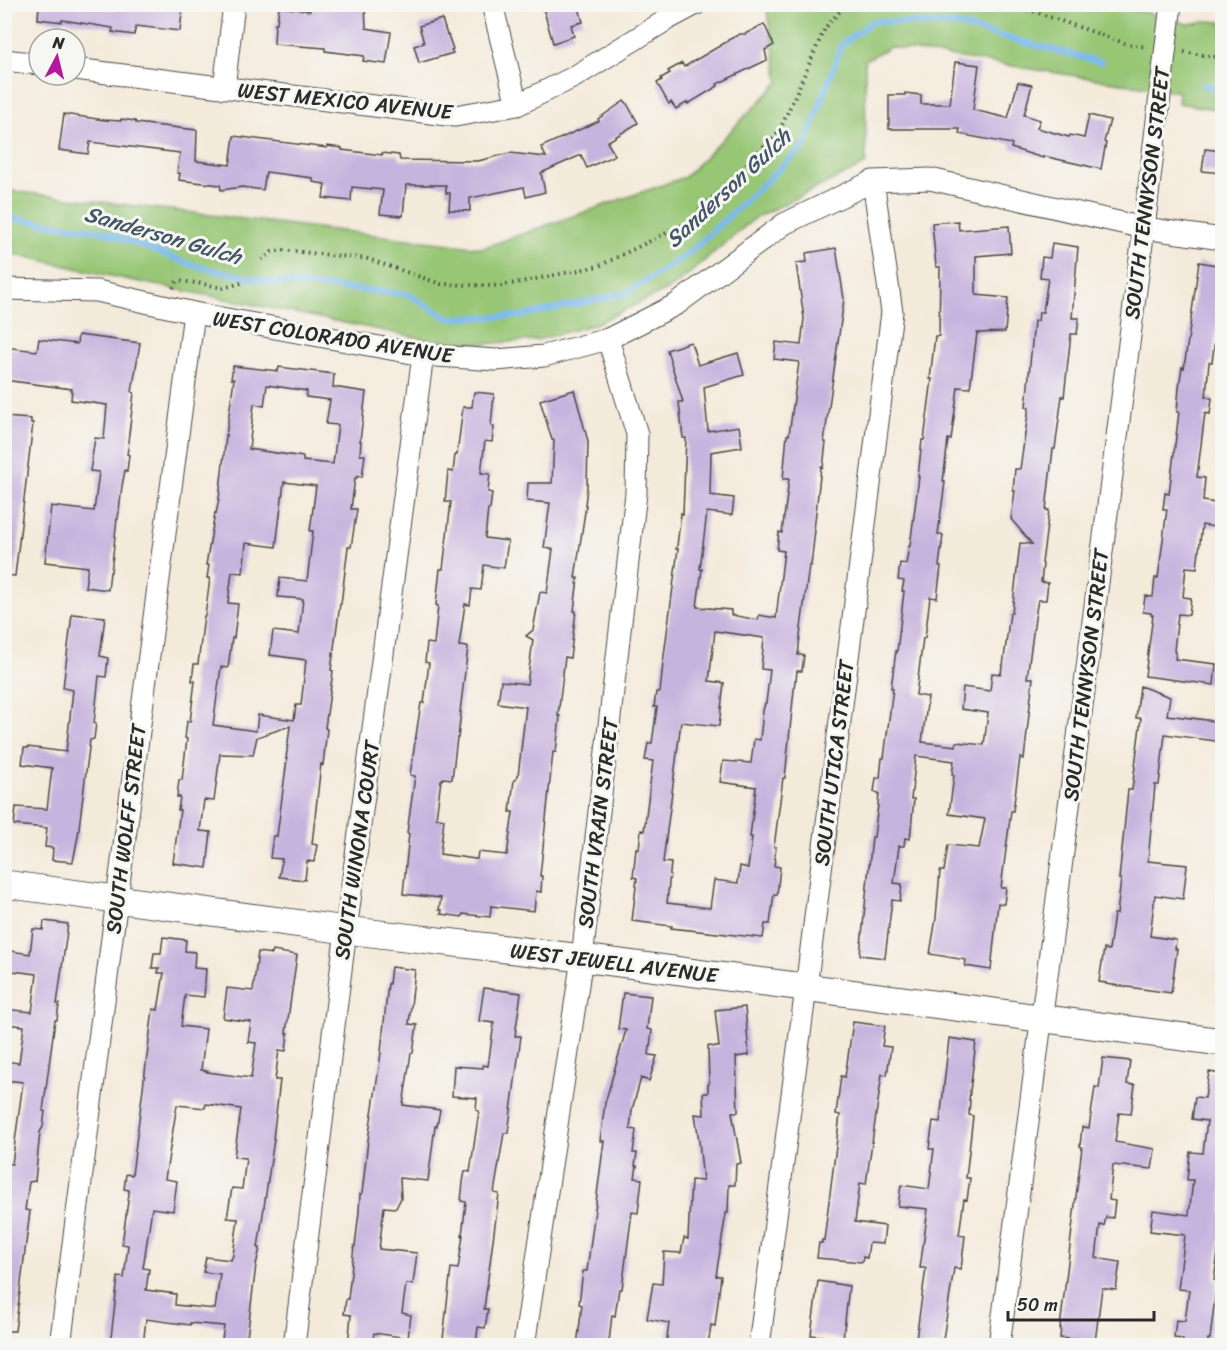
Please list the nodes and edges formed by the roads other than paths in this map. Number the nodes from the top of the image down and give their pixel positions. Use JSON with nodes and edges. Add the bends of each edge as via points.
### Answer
{"nodes":[{"id":1,"x":234,"y":4,"type":"edge"},
{"id":2,"x":492,"y":4,"type":"edge"},
{"id":3,"x":696,"y":4,"type":"edge"},
{"id":4,"x":1171,"y":4,"type":"edge"},
{"id":5,"x":4,"y":60,"type":"edge"},
{"id":6,"x":27,"y":63,"type":"edge"},
{"id":7,"x":87,"y":71,"type":"edge"},
{"id":8,"x":224,"y":88,"type":"junction"},
{"id":9,"x":517,"y":105,"type":"junction"},
{"id":10,"x":873,"y":181,"type":"junction"},
{"id":11,"x":1144,"y":228,"type":"junction"},
{"id":12,"x":1222,"y":238,"type":"edge"},
{"id":13,"x":4,"y":289,"type":"edge"},
{"id":14,"x":194,"y":313,"type":"junction"},
{"id":15,"x":608,"y":339,"type":"junction"},
{"id":16,"x":423,"y":355,"type":"junction"},
{"id":17,"x":4,"y":884,"type":"edge"},
{"id":18,"x":117,"y":899,"type":"junction"},
{"id":19,"x":346,"y":930,"type":"junction"},
{"id":20,"x":582,"y":958,"type":"junction"},
{"id":21,"x":806,"y":988,"type":"junction"},
{"id":22,"x":1042,"y":1018,"type":"junction"},
{"id":23,"x":1222,"y":1042,"type":"edge"},
{"id":24,"x":60,"y":1346,"type":"edge"},
{"id":25,"x":294,"y":1346,"type":"edge"},
{"id":26,"x":524,"y":1346,"type":"edge"},
{"id":27,"x":759,"y":1346,"type":"edge"},
{"id":28,"x":999,"y":1346,"type":"edge"}],
"edges":[{"from":1,"to":8,"type":"street"},
{"from":2,"to":9,"type":"street"},
{"from":3,"to":9,"type":"street","name":"WEST MEXICO AVENUE","via":[[574,77]]},
{"from":4,"to":11,"type":"street","name":"SOUTH TENNYSON STREET"},
{"from":5,"to":6,"type":"street"},
{"from":7,"to":8,"type":"street","name":"WEST MEXICO AVENUE"},
{"from":8,"to":9,"type":"street","name":"WEST MEXICO AVENUE","via":[[455,116]]},
{"from":10,"to":11,"type":"street","name":"WEST COLORADO AVENUE","via":[[930,179]]},
{"from":10,"to":15,"type":"street","name":"WEST COLORADO AVENUE","via":[[784,224],[677,304]]},
{"from":10,"to":21,"type":"street","name":"SOUTH UTICA STREET","via":[[892,312]]},
{"from":11,"to":12,"type":"street","name":"WEST COLORADO AVENUE"},
{"from":11,"to":22,"type":"street","name":"SOUTH TENNYSON STREET"},
{"from":13,"to":14,"type":"street","name":"WEST COLORADO AVENUE","via":[[97,291]]},
{"from":14,"to":16,"type":"street","name":"WEST COLORADO AVENUE"},
{"from":14,"to":18,"type":"street","name":"SOUTH WOLFF STREET"},
{"from":15,"to":16,"type":"street","name":"WEST COLORADO AVENUE","via":[[544,356],[495,360]]},
{"from":15,"to":20,"type":"street","name":"SOUTH VRAIN STREET","via":[[637,434],[636,493]]},
{"from":16,"to":19,"type":"street","name":"SOUTH WINONA COURT"},
{"from":17,"to":18,"type":"main road","name":"WEST JEWELL AVENUE"},
{"from":18,"to":19,"type":"main road","name":"WEST JEWELL AVENUE"},
{"from":18,"to":24,"type":"street","name":"SOUTH WOLFF STREET"},
{"from":19,"to":20,"type":"main road","name":"WEST JEWELL AVENUE"},
{"from":19,"to":25,"type":"street","name":"SOUTH WINONA COURT"},
{"from":20,"to":21,"type":"main road","name":"WEST JEWELL AVENUE"},
{"from":20,"to":26,"type":"street","name":"SOUTH VRAIN STREET"},
{"from":21,"to":22,"type":"main road","name":"WEST JEWELL AVENUE"},
{"from":21,"to":27,"type":"street","name":"SOUTH UTICA STREET"},
{"from":22,"to":23,"type":"main road","name":"WEST JEWELL AVENUE"},
{"from":22,"to":28,"type":"street","name":"SOUTH TENNYSON STREET"}]}
